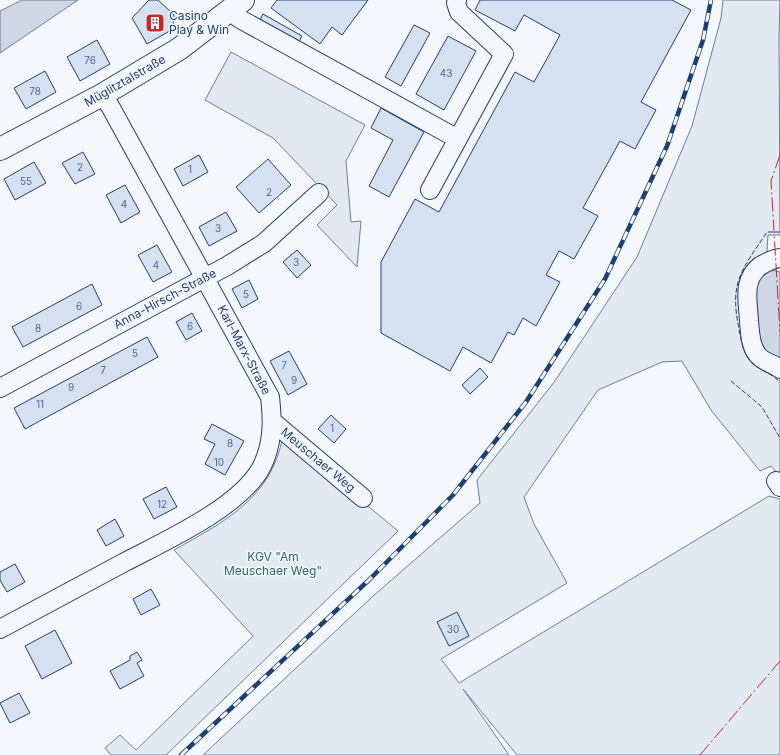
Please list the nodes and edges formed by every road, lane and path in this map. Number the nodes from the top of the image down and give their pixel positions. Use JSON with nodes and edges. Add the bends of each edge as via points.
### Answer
{"nodes":[{"id":1,"x":457,"y":0,"type":"edge"},
{"id":2,"x":236,"y":6,"type":"edge"},
{"id":3,"x":102,"y":95,"type":"junction"},
{"id":4,"x":458,"y":139,"type":"junction"},
{"id":5,"x":0,"y":149,"type":"edge"},
{"id":6,"x":430,"y":190,"type":"dead end"},
{"id":7,"x":319,"y":193,"type":"dead end"},
{"id":8,"x":780,"y":258,"type":"edge"},
{"id":9,"x":204,"y":278,"type":"junction"},
{"id":10,"x":780,"y":369,"type":"edge"},
{"id":11,"x":0,"y":388,"type":"edge"},
{"id":12,"x":273,"y":422,"type":"junction"},
{"id":13,"x":363,"y":498,"type":"dead end"},
{"id":14,"x":0,"y":629,"type":"edge"}],
"edges":[{"from":1,"to":4,"type":"street","via":[[459,12],[504,54]]},
{"from":2,"to":3,"type":"main road","name":"Müglitztalstraße","via":[[179,49]]},
{"from":2,"to":4,"type":"street","via":[[240,19]]},
{"from":3,"to":5,"type":"main road","name":"Müglitztalstraße"},
{"from":3,"to":9,"type":"street","name":"Karl-Marx-Straße"},
{"from":4,"to":6,"type":"street"},
{"from":7,"to":9,"type":"street","name":"Anna-Hirsch-Straße","via":[[264,243]]},
{"from":8,"to":10,"type":"street","via":[[768,261],[757,269],[751,276],[747,291],[751,337],[757,354],[764,361]]},
{"from":9,"to":11,"type":"street","name":"Anna-Hirsch-Straße"},
{"from":9,"to":12,"type":"street","name":"Karl-Marx-Straße","via":[[270,397]]},
{"from":12,"to":13,"type":"street","name":"Meuschaer Weg"},
{"from":12,"to":14,"type":"street","name":"Karl-Marx-Straße","via":[[270,446],[261,468],[248,486],[231,500],[197,523]]}]}
